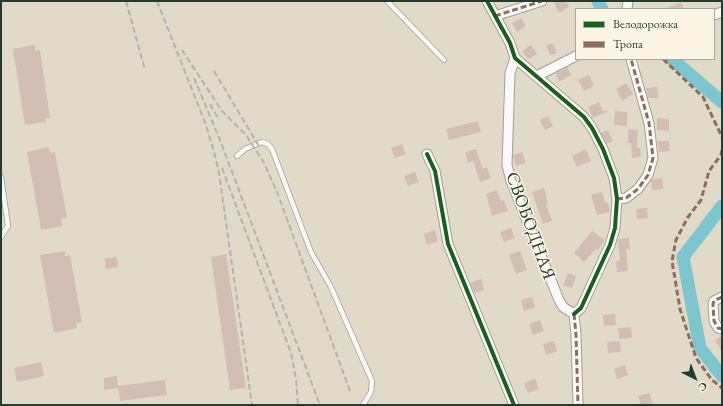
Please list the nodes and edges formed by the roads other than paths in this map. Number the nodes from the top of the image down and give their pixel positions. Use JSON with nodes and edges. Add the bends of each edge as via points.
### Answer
{"nodes":[{"id":1,"x":387,"y":1,"type":"edge"},
{"id":2,"x":487,"y":1,"type":"edge"},
{"id":3,"x":542,"y":1,"type":"edge"},
{"id":4,"x":495,"y":16,"type":"junction"},
{"id":5,"x":575,"y":57,"type":"edge"},
{"id":6,"x":516,"y":58,"type":"junction"},
{"id":7,"x":444,"y":60,"type":"dead end"},
{"id":8,"x":631,"y":60,"type":"edge"},
{"id":9,"x":537,"y":76,"type":"junction"},
{"id":10,"x":427,"y":154,"type":"dead end"},
{"id":11,"x":237,"y":156,"type":"dead end"},
{"id":12,"x":1,"y":177,"type":"edge"},
{"id":13,"x":617,"y":199,"type":"junction"},
{"id":14,"x":1,"y":237,"type":"edge"},
{"id":15,"x":722,"y":297,"type":"edge"},
{"id":16,"x":574,"y":314,"type":"junction"},
{"id":17,"x":722,"y":329,"type":"edge"},
{"id":18,"x":363,"y":405,"type":"edge"},
{"id":19,"x":514,"y":405,"type":"edge"},
{"id":20,"x":578,"y":405,"type":"edge"}],
"edges":[{"from":1,"to":7,"type":"lane"},
{"from":2,"to":4,"type":"street"},
{"from":3,"to":4,"type":"street"},
{"from":4,"to":6,"type":"street"},
{"from":5,"to":9,"type":"street"},
{"from":6,"to":9,"type":"street"},
{"from":6,"to":16,"type":"street","name":"СВОБОДНАЯ","via":[[510,73],[507,165],[558,300]]},
{"from":8,"to":13,"type":"street","via":[[649,122],[652,158],[648,175],[638,189],[626,198]]},
{"from":9,"to":13,"type":"street","via":[[584,117],[592,128],[614,178]]},
{"from":10,"to":19,"type":"street","via":[[436,171],[448,244]]},
{"from":11,"to":18,"type":"lane","via":[[245,149],[262,142],[272,149],[311,252],[331,286],[372,381],[371,392]]},
{"from":12,"to":14,"type":"lane","via":[[8,226]]},
{"from":13,"to":16,"type":"street","via":[[615,228],[610,245],[581,308]]},
{"from":15,"to":17,"type":"street","via":[[713,304],[714,321],[718,328]]},
{"from":16,"to":20,"type":"street"}]}
